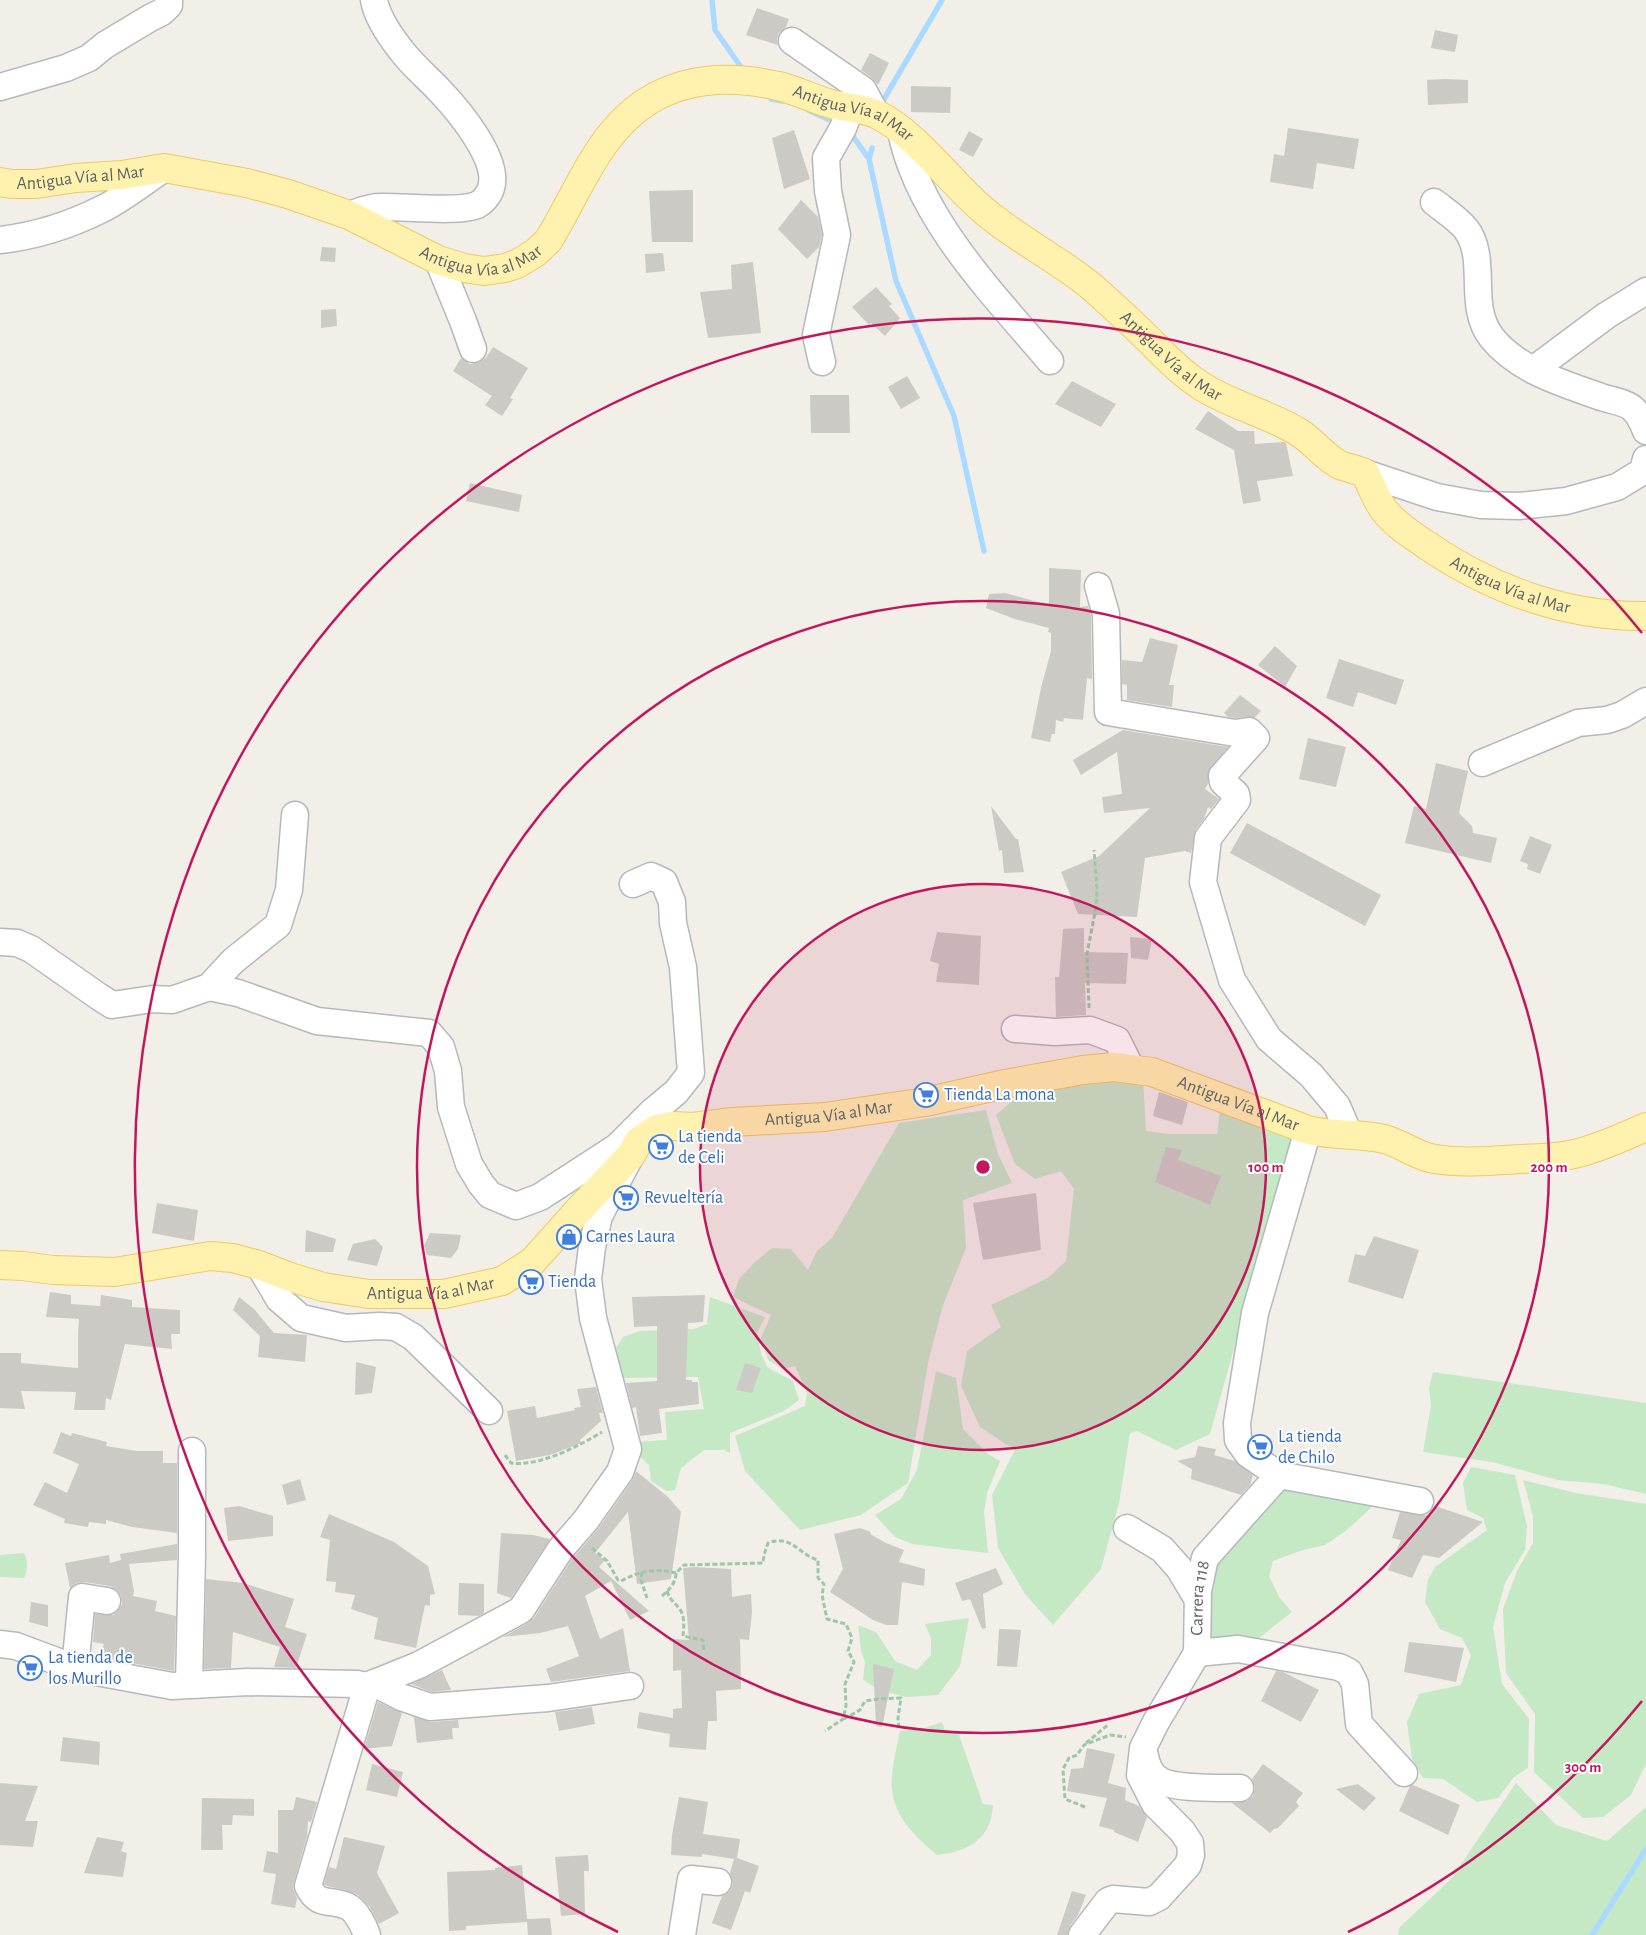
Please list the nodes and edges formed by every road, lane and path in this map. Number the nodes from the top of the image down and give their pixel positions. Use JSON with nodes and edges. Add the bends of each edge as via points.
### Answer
{"nodes":[{"id":1,"x":169,"y":0,"type":"edge"},
{"id":2,"x":374,"y":0,"type":"edge"},
{"id":3,"x":792,"y":41,"type":"dead end"},
{"id":4,"x":0,"y":87,"type":"edge"},
{"id":5,"x":864,"y":111,"type":"junction"},
{"id":6,"x":901,"y":130,"type":"junction"},
{"id":7,"x":164,"y":168,"type":"junction"},
{"id":8,"x":0,"y":182,"type":"edge"},
{"id":9,"x":1434,"y":202,"type":"dead end"},
{"id":10,"x":349,"y":215,"type":"junction"},
{"id":11,"x":0,"y":240,"type":"edge"},
{"id":12,"x":438,"y":260,"type":"junction"},
{"id":13,"x":1646,"y":291,"type":"edge"},
{"id":14,"x":473,"y":349,"type":"dead end"},
{"id":15,"x":1050,"y":361,"type":"dead end"},
{"id":16,"x":822,"y":362,"type":"dead end"},
{"id":17,"x":1534,"y":370,"type":"junction"},
{"id":18,"x":1646,"y":431,"type":"edge"},
{"id":19,"x":1646,"y":459,"type":"edge"},
{"id":20,"x":1365,"y":472,"type":"junction"},
{"id":21,"x":1098,"y":586,"type":"dead end"},
{"id":22,"x":1646,"y":616,"type":"edge"},
{"id":23,"x":1646,"y":701,"type":"edge"},
{"id":24,"x":1482,"y":763,"type":"dead end"},
{"id":25,"x":295,"y":815,"type":"dead end"},
{"id":26,"x":1094,"y":850,"type":"dead end"},
{"id":27,"x":633,"y":884,"type":"dead end"},
{"id":28,"x":0,"y":942,"type":"edge"},
{"id":29,"x":209,"y":987,"type":"junction"},
{"id":30,"x":1015,"y":1029,"type":"dead end"},
{"id":31,"x":1090,"y":1030,"type":"junction"},
{"id":32,"x":1130,"y":1068,"type":"junction"},
{"id":33,"x":1646,"y":1127,"type":"edge"},
{"id":34,"x":1308,"y":1130,"type":"junction"},
{"id":35,"x":1349,"y":1134,"type":"junction"},
{"id":36,"x":632,"y":1142,"type":"junction"},
{"id":37,"x":260,"y":1265,"type":"junction"},
{"id":38,"x":0,"y":1266,"type":"edge"},
{"id":39,"x":489,"y":1411,"type":"dead end"},
{"id":40,"x":620,"y":1422,"type":"junction"},
{"id":41,"x":192,"y":1451,"type":"dead end"},
{"id":42,"x":505,"y":1455,"type":"dead end"},
{"id":43,"x":1279,"y":1475,"type":"junction"},
{"id":44,"x":1420,"y":1501,"type":"dead end"},
{"id":45,"x":1128,"y":1528,"type":"dead end"},
{"id":46,"x":573,"y":1534,"type":"junction"},
{"id":47,"x":642,"y":1572,"type":"junction"},
{"id":48,"x":676,"y":1573,"type":"junction"},
{"id":49,"x":667,"y":1592,"type":"junction"},
{"id":50,"x":662,"y":1596,"type":"dead end"},
{"id":51,"x":647,"y":1598,"type":"dead end"},
{"id":52,"x":1197,"y":1598,"type":"junction"},
{"id":53,"x":107,"y":1601,"type":"dead end"},
{"id":54,"x":0,"y":1644,"type":"edge"},
{"id":55,"x":704,"y":1652,"type":"dead end"},
{"id":56,"x":1197,"y":1653,"type":"junction"},
{"id":57,"x":75,"y":1668,"type":"junction"},
{"id":58,"x":189,"y":1684,"type":"junction"},
{"id":59,"x":370,"y":1684,"type":"junction"},
{"id":60,"x":630,"y":1686,"type":"dead end"},
{"id":61,"x":843,"y":1719,"type":"junction"},
{"id":62,"x":1109,"y":1724,"type":"dead end"},
{"id":63,"x":899,"y":1728,"type":"dead end"},
{"id":64,"x":825,"y":1731,"type":"dead end"},
{"id":65,"x":1084,"y":1745,"type":"junction"},
{"id":66,"x":1143,"y":1748,"type":"junction"},
{"id":67,"x":1404,"y":1773,"type":"dead end"},
{"id":68,"x":1240,"y":1788,"type":"dead end"},
{"id":69,"x":1085,"y":1807,"type":"dead end"},
{"id":70,"x":718,"y":1882,"type":"dead end"},
{"id":71,"x":367,"y":1935,"type":"edge"},
{"id":72,"x":682,"y":1935,"type":"edge"},
{"id":73,"x":1082,"y":1935,"type":"edge"}],
"edges":[{"from":1,"to":4,"type":"street","via":[[169,5],[162,12],[89,58]]},
{"from":2,"to":10,"type":"street","via":[[401,51],[442,93],[481,145],[493,180],[490,192],[476,206],[455,209],[376,207]]},
{"from":3,"to":5,"type":"street","via":[[862,90]]},
{"from":5,"to":6,"type":"main road","name":"Antigua Vía al Mar"},
{"from":5,"to":12,"type":"main road","name":"Antigua Vía al Mar","via":[[748,80],[719,79],[669,91],[649,100],[613,129],[548,242],[536,253],[518,264],[484,271]]},
{"from":5,"to":16,"type":"street","via":[[843,128],[826,158],[828,191],[837,235],[816,335]]},
{"from":6,"to":15,"type":"street","via":[[905,153],[924,197],[972,271]]},
{"from":6,"to":20,"type":"main road","name":"Antigua Vía al Mar","via":[[962,193],[996,222],[1090,286],[1170,362],[1200,385],[1221,398],[1300,433],[1339,465]]},
{"from":7,"to":8,"type":"main road","name":"Antigua Vía al Mar","via":[[122,176],[36,184]]},
{"from":7,"to":10,"type":"main road","name":"Antigua Vía al Mar","via":[[247,183]]},
{"from":7,"to":11,"type":"street","via":[[103,208],[57,228],[22,238]]},
{"from":9,"to":17,"type":"street","via":[[1466,229],[1476,252],[1480,316],[1492,337],[1516,361]]},
{"from":10,"to":12,"type":"main road","name":"Antigua Vía al Mar"},
{"from":12,"to":14,"type":"street"},
{"from":13,"to":17,"type":"street","via":[[1607,315]]},
{"from":17,"to":18,"type":"street","via":[[1632,408]]},
{"from":19,"to":20,"type":"street","via":[[1643,471],[1618,487],[1566,501],[1519,506],[1481,505],[1437,497]]},
{"from":20,"to":22,"type":"main road","name":"Antigua Vía al Mar","via":[[1384,510],[1404,529],[1449,560],[1499,586],[1550,605],[1590,613]]},
{"from":21,"to":35,"type":"street","via":[[1106,614],[1108,712],[1235,733],[1249,731],[1256,738],[1222,776],[1237,800],[1208,838],[1202,882],[1232,980],[1269,1039],[1311,1075],[1336,1106]]},
{"from":23,"to":24,"type":"street","via":[[1622,715],[1578,723]]},
{"from":25,"to":29,"type":"street","via":[[288,890],[278,925],[255,941]]},
{"from":26,"to":31,"type":"path","via":[[1096,907],[1087,954]]},
{"from":27,"to":36,"type":"street","via":[[650,876],[664,882],[672,902],[682,967],[691,1074],[652,1112]]},
{"from":28,"to":29,"type":"street","via":[[17,943],[31,949],[112,1004],[172,1000]]},
{"from":29,"to":36,"type":"street","via":[[238,993],[317,1021],[429,1033],[441,1047],[448,1071],[451,1107],[469,1164],[490,1195],[516,1206],[540,1197],[617,1147]]},
{"from":30,"to":31,"type":"street"},
{"from":31,"to":32,"type":"street","via":[[1117,1040]]},
{"from":32,"to":34,"type":"main road","name":"Antigua Vía al Mar","via":[[1152,1072]]},
{"from":32,"to":36,"type":"main road","name":"Antigua Vía al Mar","via":[[1083,1070],[925,1102],[826,1117],[672,1126],[657,1129],[639,1142]]},
{"from":33,"to":35,"type":"main road","name":"Antigua Vía al Mar","via":[[1581,1153],[1477,1162],[1429,1158],[1385,1139]]},
{"from":34,"to":35,"type":"main road","name":"Antigua Vía al Mar","via":[[1323,1134]]},
{"from":34,"to":43,"type":"street","via":[[1255,1313],[1237,1423],[1238,1440],[1248,1454]]},
{"from":36,"to":37,"type":"main road","name":"Antigua Vía al Mar","via":[[577,1212],[532,1262],[502,1281],[444,1294],[369,1294],[323,1287]]},
{"from":36,"to":40,"type":"street","via":[[599,1216],[588,1279],[593,1318]]},
{"from":37,"to":38,"type":"main road","name":"Antigua Vía al Mar","via":[[210,1256],[115,1272]]},
{"from":37,"to":39,"type":"street","via":[[279,1299],[301,1318],[346,1328],[396,1327],[413,1337]]},
{"from":40,"to":42,"type":"path","via":[[581,1444],[540,1459],[516,1463]]},
{"from":40,"to":46,"type":"street","via":[[628,1448],[620,1472]]},
{"from":41,"to":58,"type":"street"},
{"from":43,"to":44,"type":"street"},
{"from":43,"to":52,"type":"street","name":"Carrera 118","via":[[1205,1558]]},
{"from":45,"to":52,"type":"street","via":[[1162,1549],[1179,1568]]},
{"from":46,"to":47,"type":"path","via":[[607,1561],[618,1580]]},
{"from":46,"to":59,"type":"street","via":[[521,1610],[419,1665]]},
{"from":47,"to":48,"type":"path"},
{"from":47,"to":51,"type":"path"},
{"from":48,"to":49,"type":"path"},
{"from":48,"to":61,"type":"path","via":[[684,1565],[763,1563],[768,1543],[775,1540],[790,1542],[818,1560],[818,1578],[824,1584],[822,1595],[827,1619],[846,1624],[852,1638],[848,1651],[854,1662],[846,1684]]},
{"from":49,"to":50,"type":"path"},
{"from":49,"to":55,"type":"path","via":[[682,1614],[683,1636],[703,1640]]},
{"from":52,"to":56,"type":"street","name":"Carrera 118"},
{"from":53,"to":57,"type":"street","via":[[82,1597]]},
{"from":54,"to":57,"type":"street","via":[[16,1646]]},
{"from":56,"to":66,"type":"street","name":"Carrera 118"},
{"from":56,"to":67,"type":"street","via":[[1238,1649],[1339,1667],[1349,1672],[1355,1684],[1359,1724]]},
{"from":57,"to":58,"type":"street","via":[[172,1686]]},
{"from":58,"to":59,"type":"street"},
{"from":59,"to":60,"type":"street","via":[[430,1707],[548,1698]]},
{"from":59,"to":71,"type":"street","via":[[308,1886],[313,1896],[320,1900],[352,1910]]},
{"from":61,"to":63,"type":"path","via":[[860,1710],[865,1702],[901,1698]]},
{"from":61,"to":64,"type":"path"},
{"from":62,"to":65,"type":"path"},
{"from":65,"to":66,"type":"path","via":[[1110,1735],[1123,1735]]},
{"from":65,"to":69,"type":"path","via":[[1077,1756],[1069,1758],[1063,1769],[1063,1789],[1065,1799]]},
{"from":66,"to":68,"type":"street","via":[[1148,1770],[1162,1782],[1201,1788]]},
{"from":66,"to":73,"type":"street","name":"Carrera 118","via":[[1140,1775],[1155,1804],[1190,1843],[1188,1865],[1160,1897],[1150,1902],[1108,1901]]},
{"from":70,"to":72,"type":"street","via":[[691,1879]]}]}
